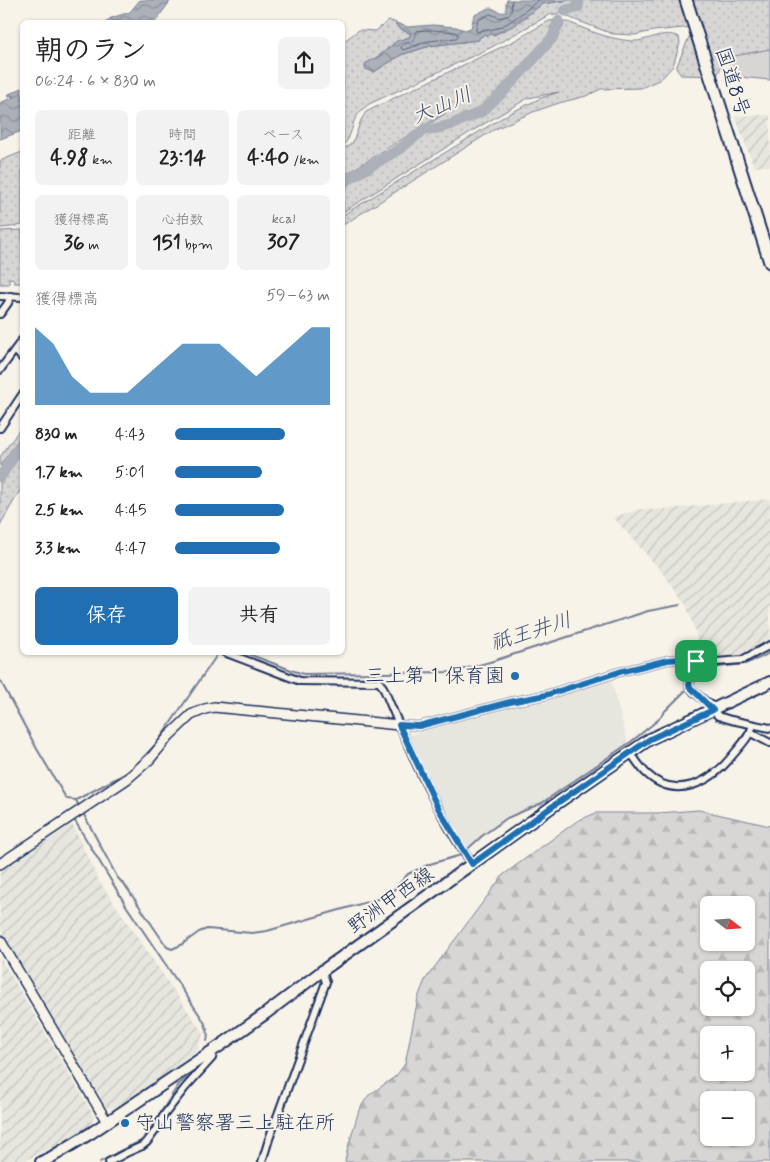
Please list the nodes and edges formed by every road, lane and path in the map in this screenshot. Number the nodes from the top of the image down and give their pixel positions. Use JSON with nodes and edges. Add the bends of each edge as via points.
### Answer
{"nodes":[{"id":1,"x":686,"y":0,"type":"edge"},
{"id":2,"x":770,"y":262,"type":"edge"},
{"id":3,"x":0,"y":296,"type":"edge"},
{"id":4,"x":11,"y":296,"type":"junction"},
{"id":5,"x":20,"y":297,"type":"edge"},
{"id":6,"x":0,"y":314,"type":"edge"},
{"id":7,"x":20,"y":343,"type":"edge"},
{"id":8,"x":15,"y":350,"type":"junction"},
{"id":9,"x":20,"y":356,"type":"edge"},
{"id":10,"x":0,"y":370,"type":"edge"},
{"id":11,"x":20,"y":398,"type":"edge"},
{"id":12,"x":0,"y":428,"type":"edge"},
{"id":13,"x":770,"y":645,"type":"edge"},
{"id":14,"x":232,"y":655,"type":"edge"},
{"id":15,"x":696,"y":661,"type":"junction"},
{"id":16,"x":770,"y":682,"type":"edge"},
{"id":17,"x":713,"y":710,"type":"junction"},
{"id":18,"x":753,"y":724,"type":"junction"},
{"id":19,"x":399,"y":725,"type":"junction"},
{"id":20,"x":770,"y":728,"type":"edge"},
{"id":21,"x":751,"y":733,"type":"junction"},
{"id":22,"x":770,"y":743,"type":"edge"},
{"id":23,"x":630,"y":752,"type":"junction"},
{"id":24,"x":0,"y":864,"type":"edge"},
{"id":25,"x":472,"y":864,"type":"junction"},
{"id":26,"x":0,"y":940,"type":"edge"},
{"id":27,"x":322,"y":971,"type":"junction"},
{"id":28,"x":214,"y":1049,"type":"junction"},
{"id":29,"x":107,"y":1122,"type":"junction"},
{"id":30,"x":41,"y":1162,"type":"edge"},
{"id":31,"x":109,"y":1162,"type":"edge"},
{"id":32,"x":262,"y":1162,"type":"edge"}],
"edges":[{"from":1,"to":2,"type":"highway","name":"国道8号"},
{"from":3,"to":4,"type":"street"},
{"from":4,"to":5,"type":"street"},
{"from":4,"to":6,"type":"street"},
{"from":7,"to":8,"type":"street"},
{"from":8,"to":9,"type":"street"},
{"from":8,"to":10,"type":"street"},
{"from":11,"to":12,"type":"street"},
{"from":13,"to":15,"type":"street","via":[[742,660]]},
{"from":14,"to":19,"type":"street","via":[[300,681],[379,682]]},
{"from":15,"to":17,"type":"street","via":[[689,686]]},
{"from":15,"to":19,"type":"street","via":[[668,660],[546,695],[419,726]]},
{"from":16,"to":17,"type":"main road","name":"野洲甲西線"},
{"from":17,"to":18,"type":"street","via":[[718,716]]},
{"from":17,"to":23,"type":"main road","name":"野洲甲西線","via":[[650,739]]},
{"from":18,"to":20,"type":"street"},
{"from":18,"to":21,"type":"street"},
{"from":19,"to":24,"type":"street","via":[[214,707],[205,709],[191,715],[150,759],[126,779]]},
{"from":19,"to":25,"type":"street","via":[[438,808]]},
{"from":21,"to":22,"type":"street"},
{"from":21,"to":23,"type":"street","via":[[715,774],[686,788],[658,782],[646,773]]},
{"from":23,"to":25,"type":"main road","name":"野洲甲西線"},
{"from":25,"to":27,"type":"main road","name":"野洲甲西線"},
{"from":26,"to":29,"type":"street"},
{"from":27,"to":28,"type":"main road","name":"野洲甲西線"},
{"from":27,"to":32,"type":"street","via":[[326,982]]},
{"from":28,"to":29,"type":"main road","name":"野洲甲西線"},
{"from":28,"to":31,"type":"street","via":[[212,1058],[164,1115],[147,1142]]},
{"from":29,"to":30,"type":"main road","name":"野洲甲西線"}]}
